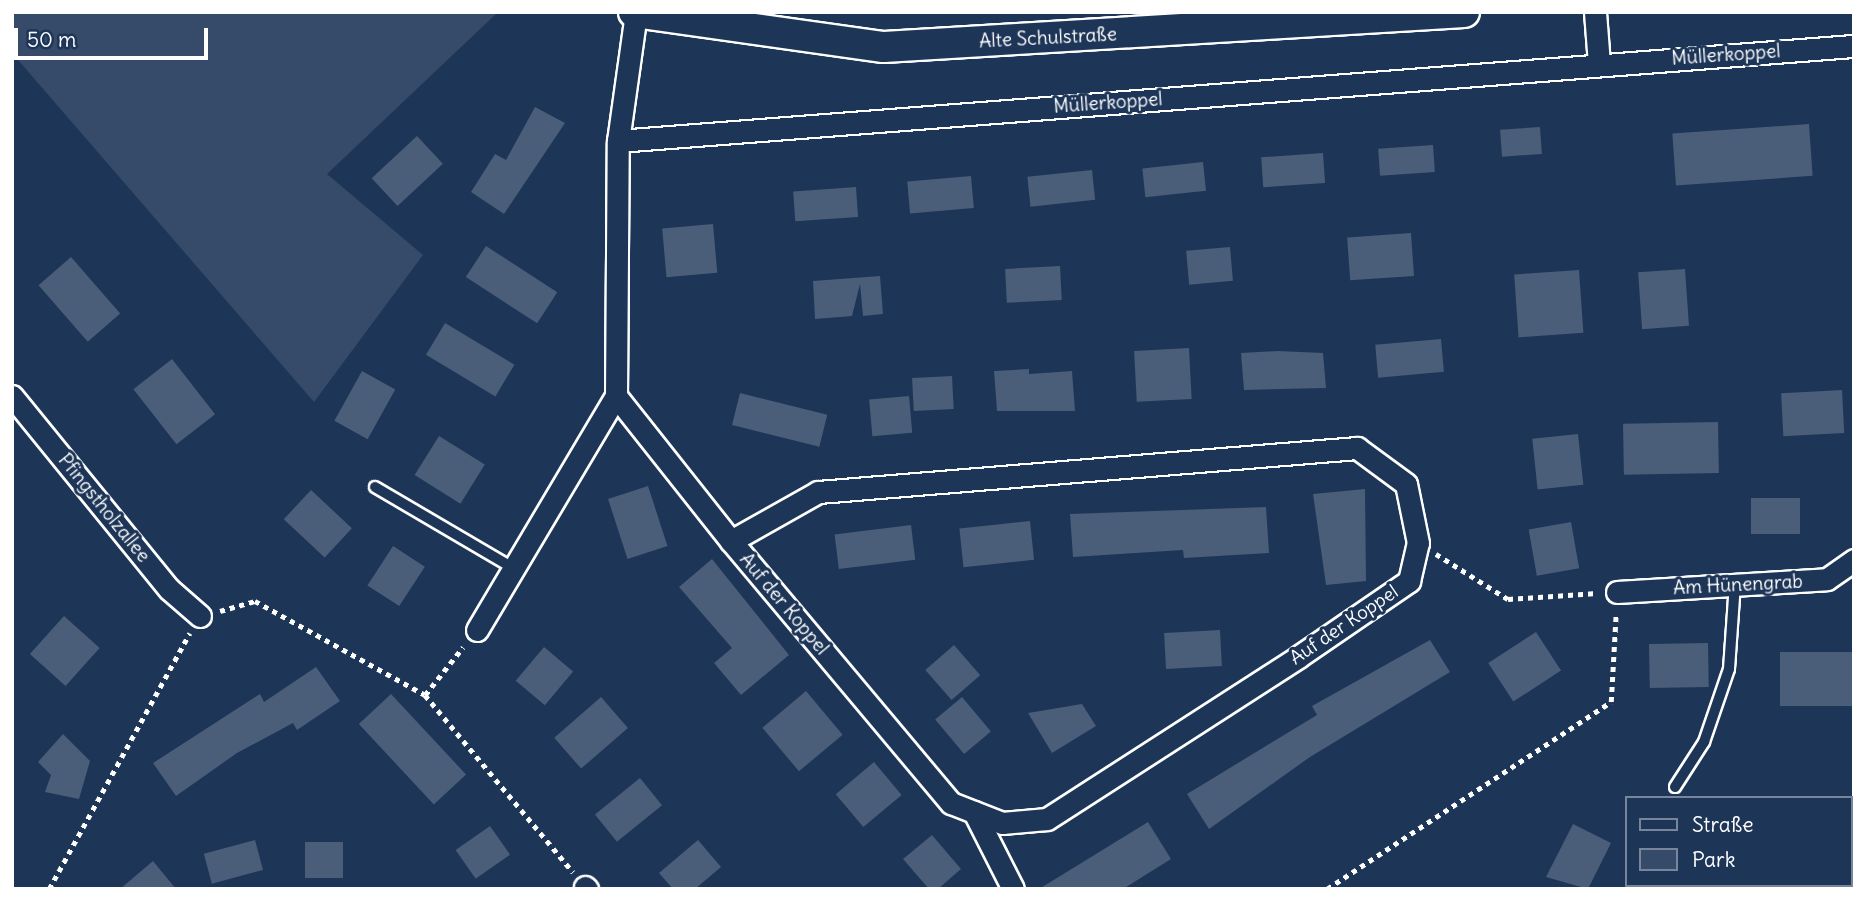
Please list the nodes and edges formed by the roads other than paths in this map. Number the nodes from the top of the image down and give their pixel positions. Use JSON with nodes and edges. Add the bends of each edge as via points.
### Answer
{"nodes":[{"id":1,"x":635,"y":12,"type":"edge"},
{"id":2,"x":1464,"y":12,"type":"edge"},
{"id":3,"x":1595,"y":12,"type":"edge"},
{"id":4,"x":1854,"y":46,"type":"edge"},
{"id":5,"x":1599,"y":64,"type":"junction"},
{"id":6,"x":618,"y":141,"type":"junction"},
{"id":7,"x":616,"y":396,"type":"junction"},
{"id":8,"x":14,"y":400,"type":"edge"},
{"id":9,"x":375,"y":487,"type":"dead end"},
{"id":10,"x":731,"y":541,"type":"junction"},
{"id":11,"x":1854,"y":560,"type":"edge"},
{"id":12,"x":513,"y":568,"type":"junction"},
{"id":13,"x":1735,"y":584,"type":"junction"},
{"id":14,"x":1617,"y":592,"type":"road end"},
{"id":15,"x":200,"y":616,"type":"road end"},
{"id":16,"x":477,"y":630,"type":"road end"},
{"id":17,"x":1675,"y":788,"type":"dead end"},
{"id":18,"x":974,"y":812,"type":"junction"},
{"id":19,"x":1013,"y":889,"type":"edge"}],
"edges":[{"from":1,"to":2,"type":"main road","name":"Alte Schulstraße","via":[[884,47]]},
{"from":1,"to":6,"type":"street"},
{"from":3,"to":5,"type":"street"},
{"from":4,"to":5,"type":"street","name":"Müllerkoppel"},
{"from":5,"to":6,"type":"street","name":"Müllerkoppel"},
{"from":6,"to":7,"type":"street"},
{"from":7,"to":10,"type":"street","name":"Auf der Koppel"},
{"from":7,"to":12,"type":"street"},
{"from":8,"to":15,"type":"street","name":"Pfingstholzallee","via":[[169,589]]},
{"from":9,"to":12,"type":"lane"},
{"from":10,"to":18,"type":"street","name":"Auf der Koppel","via":[[951,803]]},
{"from":10,"to":18,"type":"street","name":"Auf der Koppel","via":[[818,492],[1357,448],[1406,484],[1418,543],[1409,581],[1047,819],[1002,823]]},
{"from":11,"to":13,"type":"street","name":"Am Hünengrab","via":[[1827,579]]},
{"from":12,"to":16,"type":"street"},
{"from":13,"to":14,"type":"street","name":"Am Hünengrab"},
{"from":13,"to":17,"type":"lane","via":[[1729,669],[1704,742]]},
{"from":18,"to":19,"type":"street"}]}
